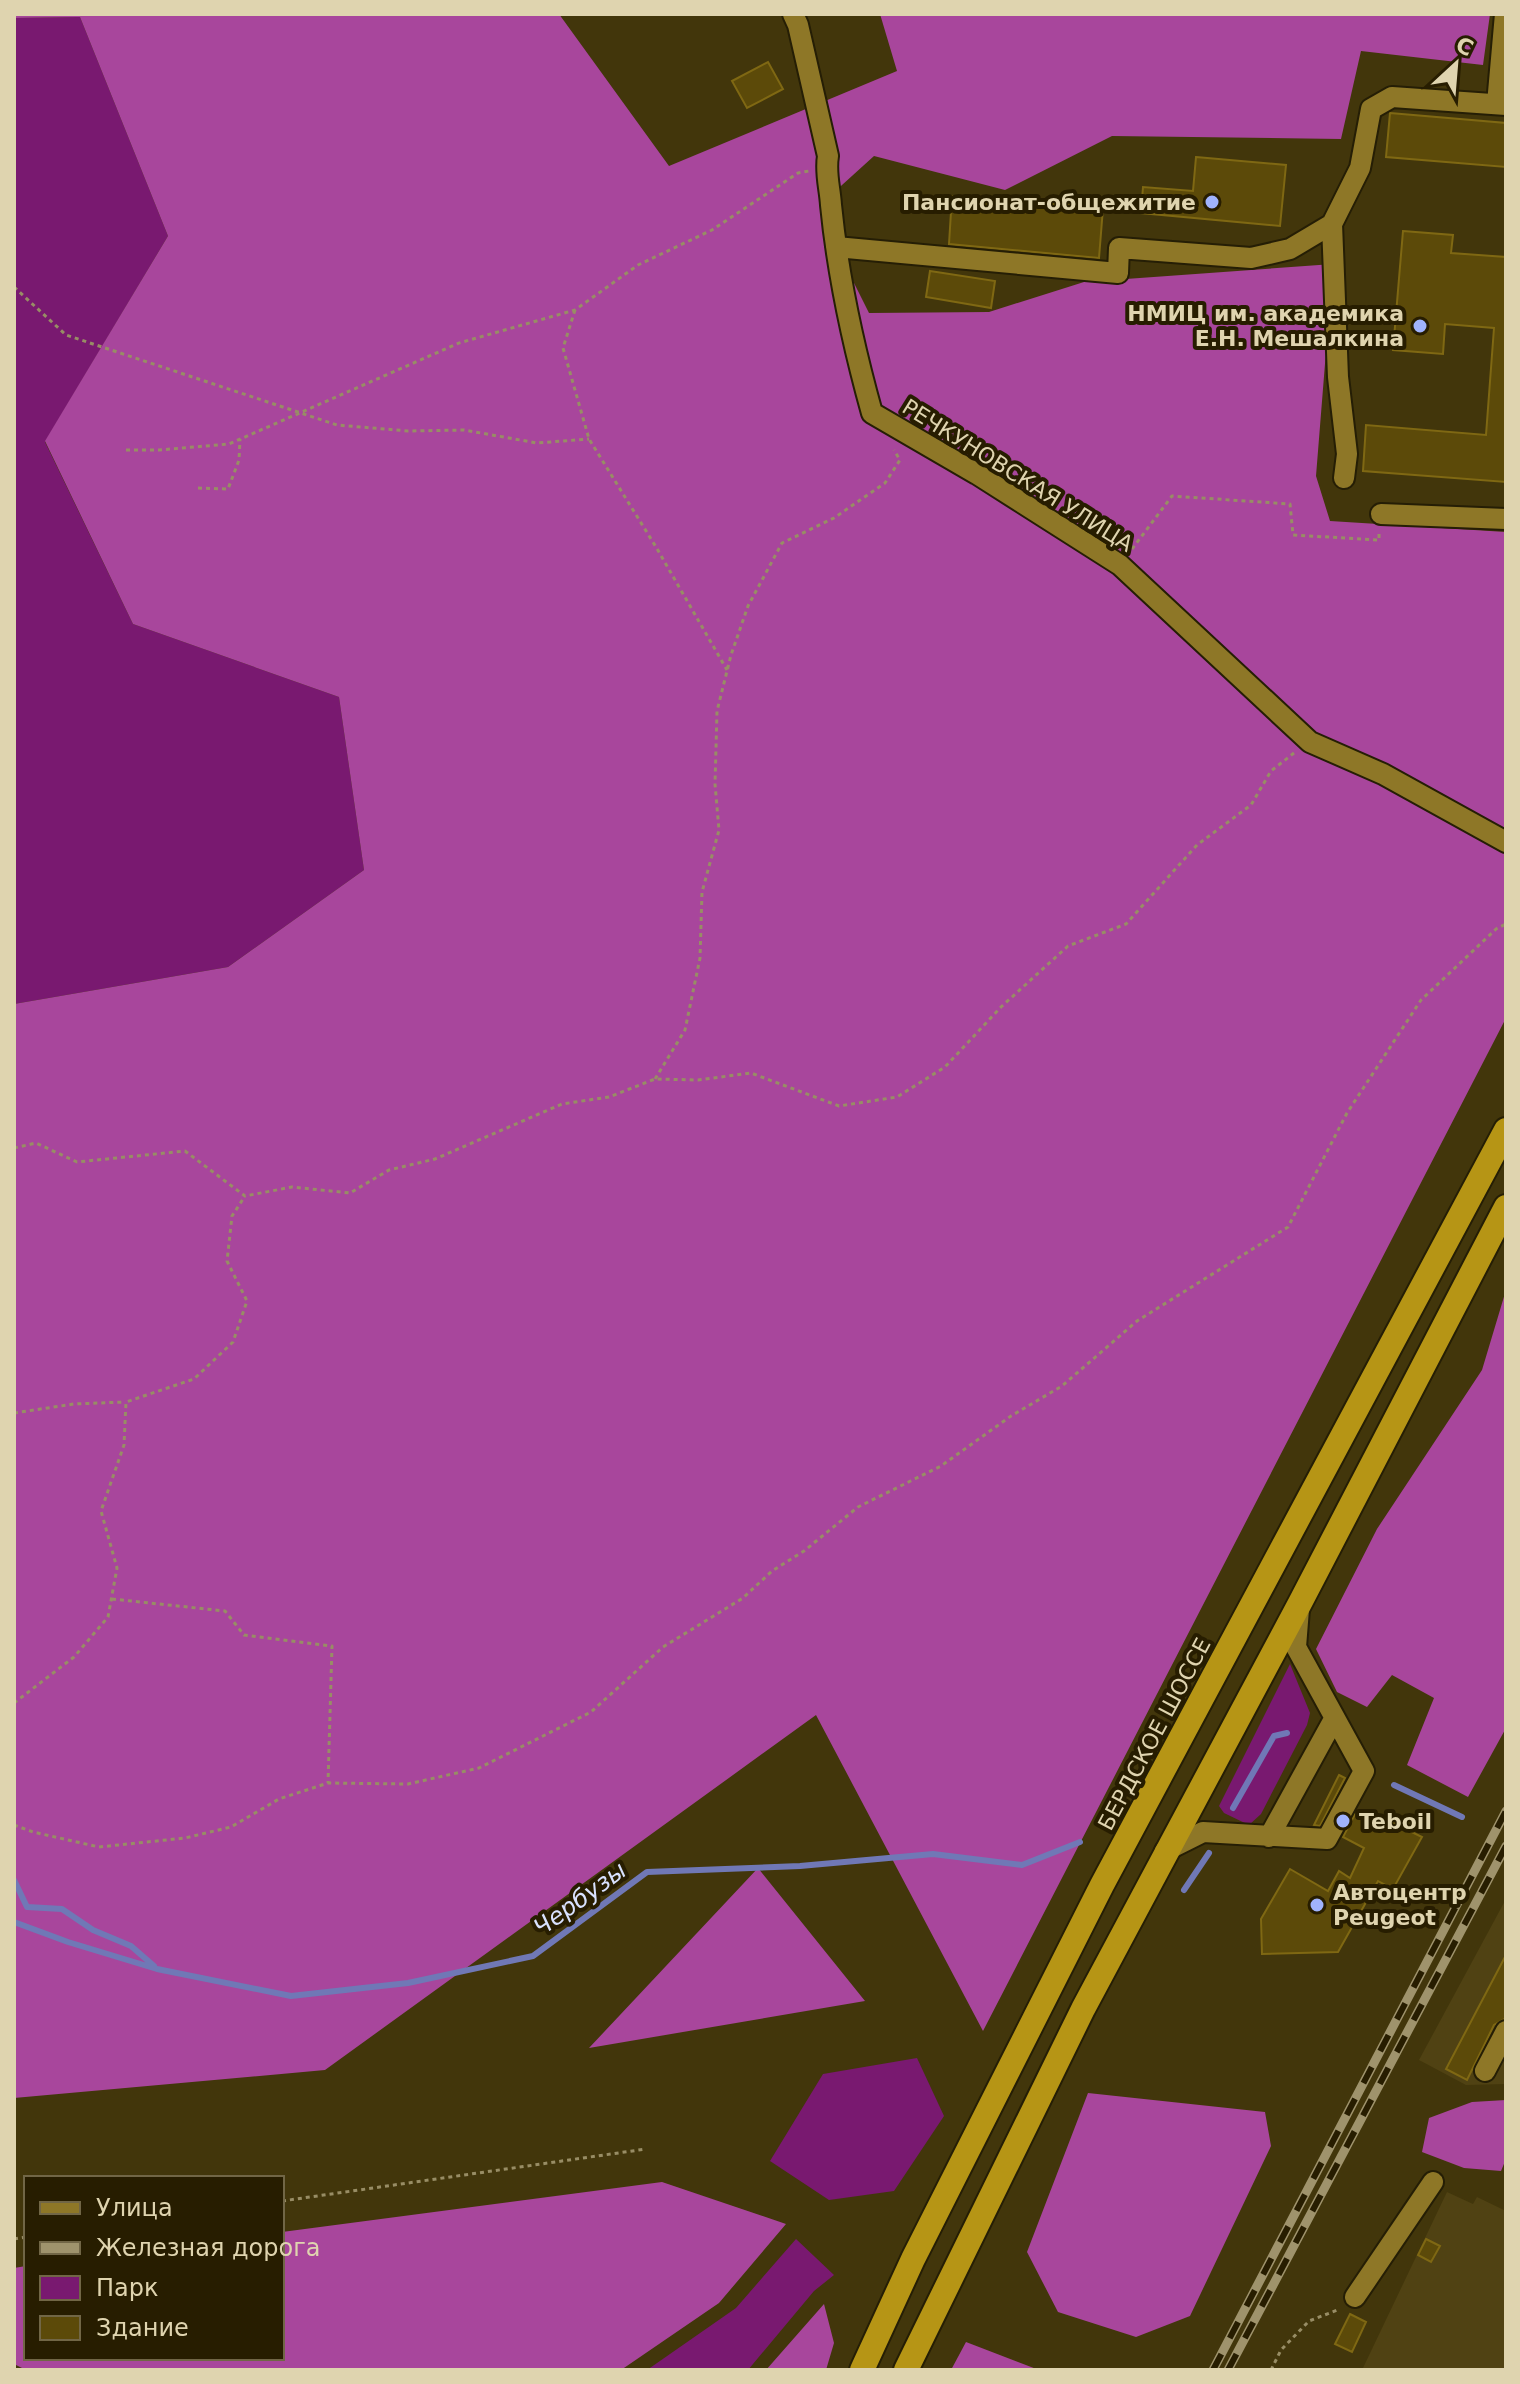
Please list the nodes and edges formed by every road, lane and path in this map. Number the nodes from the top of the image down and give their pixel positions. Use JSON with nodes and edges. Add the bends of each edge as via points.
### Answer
{"nodes":[{"id":1,"x":793,"y":14,"type":"edge"},
{"id":2,"x":1505,"y":14,"type":"edge"},
{"id":3,"x":1502,"y":104,"type":"edge"},
{"id":4,"x":825,"y":170,"type":"junction"},
{"id":5,"x":1332,"y":224,"type":"junction"},
{"id":6,"x":836,"y":247,"type":"junction"},
{"id":7,"x":14,"y":287,"type":"edge"},
{"id":8,"x":575,"y":310,"type":"junction"},
{"id":9,"x":297,"y":414,"type":"junction"},
{"id":10,"x":240,"y":439,"type":"junction"},
{"id":11,"x":589,"y":439,"type":"junction"},
{"id":12,"x":893,"y":448,"type":"dead end"},
{"id":13,"x":126,"y":450,"type":"dead end"},
{"id":14,"x":1344,"y":478,"type":"dead end"},
{"id":15,"x":198,"y":488,"type":"dead end"},
{"id":16,"x":1381,"y":514,"type":"joint"},
{"id":17,"x":1506,"y":519,"type":"edge"},
{"id":18,"x":1120,"y":565,"type":"junction"},
{"id":19,"x":727,"y":670,"type":"junction"},
{"id":20,"x":1310,"y":742,"type":"junction"},
{"id":21,"x":1506,"y":842,"type":"edge"},
{"id":22,"x":1506,"y":924,"type":"edge"},
{"id":23,"x":655,"y":1079,"type":"junction"},
{"id":24,"x":1506,"y":1130,"type":"edge"},
{"id":25,"x":14,"y":1148,"type":"edge"},
{"id":26,"x":245,"y":1196,"type":"junction"},
{"id":27,"x":1506,"y":1207,"type":"edge"},
{"id":28,"x":126,"y":1402,"type":"junction"},
{"id":29,"x":14,"y":1413,"type":"edge"},
{"id":30,"x":112,"y":1599,"type":"junction"},
{"id":31,"x":1300,"y":1603,"type":"junction"},
{"id":32,"x":14,"y":1703,"type":"edge"},
{"id":33,"x":1334,"y":1719,"type":"junction"},
{"id":34,"x":328,"y":1783,"type":"junction"},
{"id":35,"x":14,"y":1825,"type":"edge"},
{"id":36,"x":1269,"y":1837,"type":"junction"},
{"id":37,"x":1165,"y":1851,"type":"junction"},
{"id":38,"x":1048,"y":1991,"type":"junction"},
{"id":39,"x":1083,"y":2009,"type":"junction"},
{"id":40,"x":1506,"y":2031,"type":"edge"},
{"id":41,"x":1485,"y":2071,"type":"dead end"},
{"id":42,"x":646,"y":2149,"type":"dead end"},
{"id":43,"x":1433,"y":2182,"type":"dead end"},
{"id":44,"x":284,"y":2201,"type":"edge"},
{"id":45,"x":1355,"y":2297,"type":"joint"},
{"id":46,"x":862,"y":2370,"type":"edge"},
{"id":47,"x":906,"y":2370,"type":"edge"},
{"id":48,"x":1271,"y":2370,"type":"edge"}],
"edges":[{"from":1,"to":4,"type":"street","name":"РЕЧКУНОВСКАЯ УЛИЦА","via":[[828,156]]},
{"from":2,"to":3,"type":"street"},
{"from":3,"to":5,"type":"street","via":[[1392,97],[1371,109],[1360,168]]},
{"from":4,"to":6,"type":"street","name":"РЕЧКУНОВСКАЯ УЛИЦА"},
{"from":4,"to":8,"type":"path","via":[[798,173],[712,230],[638,265]]},
{"from":5,"to":6,"type":"street","via":[[1290,249],[1251,258],[1119,248],[1118,273]]},
{"from":5,"to":14,"type":"street","via":[[1347,454]]},
{"from":6,"to":18,"type":"street","name":"РЕЧКУНОВСКАЯ УЛИЦА","via":[[872,413]]},
{"from":7,"to":9,"type":"path","via":[[66,335]]},
{"from":8,"to":9,"type":"path","via":[[459,343]]},
{"from":8,"to":11,"type":"path","via":[[563,348]]},
{"from":9,"to":10,"type":"path"},
{"from":9,"to":11,"type":"path","via":[[337,425],[464,430],[537,443]]},
{"from":10,"to":13,"type":"path"},
{"from":10,"to":15,"type":"path","via":[[228,489]]},
{"from":11,"to":19,"type":"path"},
{"from":12,"to":19,"type":"path","via":[[900,460],[885,483],[834,518],[782,543],[748,606]]},
{"from":16,"to":17,"type":"street"},
{"from":16,"to":18,"type":"path","via":[[1379,540],[1293,535],[1290,504],[1172,496]]},
{"from":18,"to":20,"type":"street","name":"РЕЧКУНОВСКАЯ УЛИЦА"},
{"from":19,"to":23,"type":"path","via":[[717,711],[719,830],[702,892],[700,958],[685,1030]]},
{"from":20,"to":21,"type":"street","name":"РЕЧКУНОВСКАЯ УЛИЦА","via":[[1383,774]]},
{"from":20,"to":23,"type":"path","via":[[1271,771],[1251,805],[1197,845],[1126,924],[1068,946],[945,1067],[897,1097],[839,1106],[751,1073]]},
{"from":22,"to":34,"type":"path","via":[[1421,1000],[1347,1113],[1288,1227],[1137,1321],[1062,1386],[941,1466],[858,1507],[743,1598],[663,1647],[591,1712],[479,1768],[408,1784]]},
{"from":23,"to":26,"type":"path","via":[[609,1097],[562,1104],[435,1159],[389,1170],[350,1193],[292,1187]]},
{"from":24,"to":38,"type":"highway","name":"БЕРДСКОЕ ШОССЕ"},
{"from":25,"to":26,"type":"path","via":[[36,1143],[77,1162],[185,1151]]},
{"from":26,"to":28,"type":"path","via":[[232,1216],[227,1261],[247,1301],[233,1342],[194,1379]]},
{"from":27,"to":31,"type":"highway"},
{"from":28,"to":29,"type":"path"},
{"from":28,"to":30,"type":"path","via":[[124,1445],[101,1511],[117,1568]]},
{"from":30,"to":32,"type":"path","via":[[108,1617],[74,1657]]},
{"from":30,"to":34,"type":"path","via":[[225,1611],[244,1635],[332,1646]]},
{"from":31,"to":33,"type":"street","via":[[1296,1647]]},
{"from":31,"to":37,"type":"highway"},
{"from":33,"to":36,"type":"street"},
{"from":33,"to":36,"type":"street","via":[[1364,1771],[1327,1839]]},
{"from":34,"to":35,"type":"path","via":[[279,1799],[231,1827],[185,1838],[99,1847]]},
{"from":36,"to":37,"type":"street","via":[[1203,1832]]},
{"from":37,"to":39,"type":"highway"},
{"from":38,"to":39,"type":"highway"},
{"from":38,"to":46,"type":"highway","name":"БЕРДСКОЕ ШОССЕ"},
{"from":39,"to":47,"type":"highway"},
{"from":40,"to":41,"type":"street"},
{"from":42,"to":44,"type":"path"},
{"from":43,"to":45,"type":"street"},
{"from":45,"to":48,"type":"path","via":[[1309,2321],[1281,2350]]}]}
